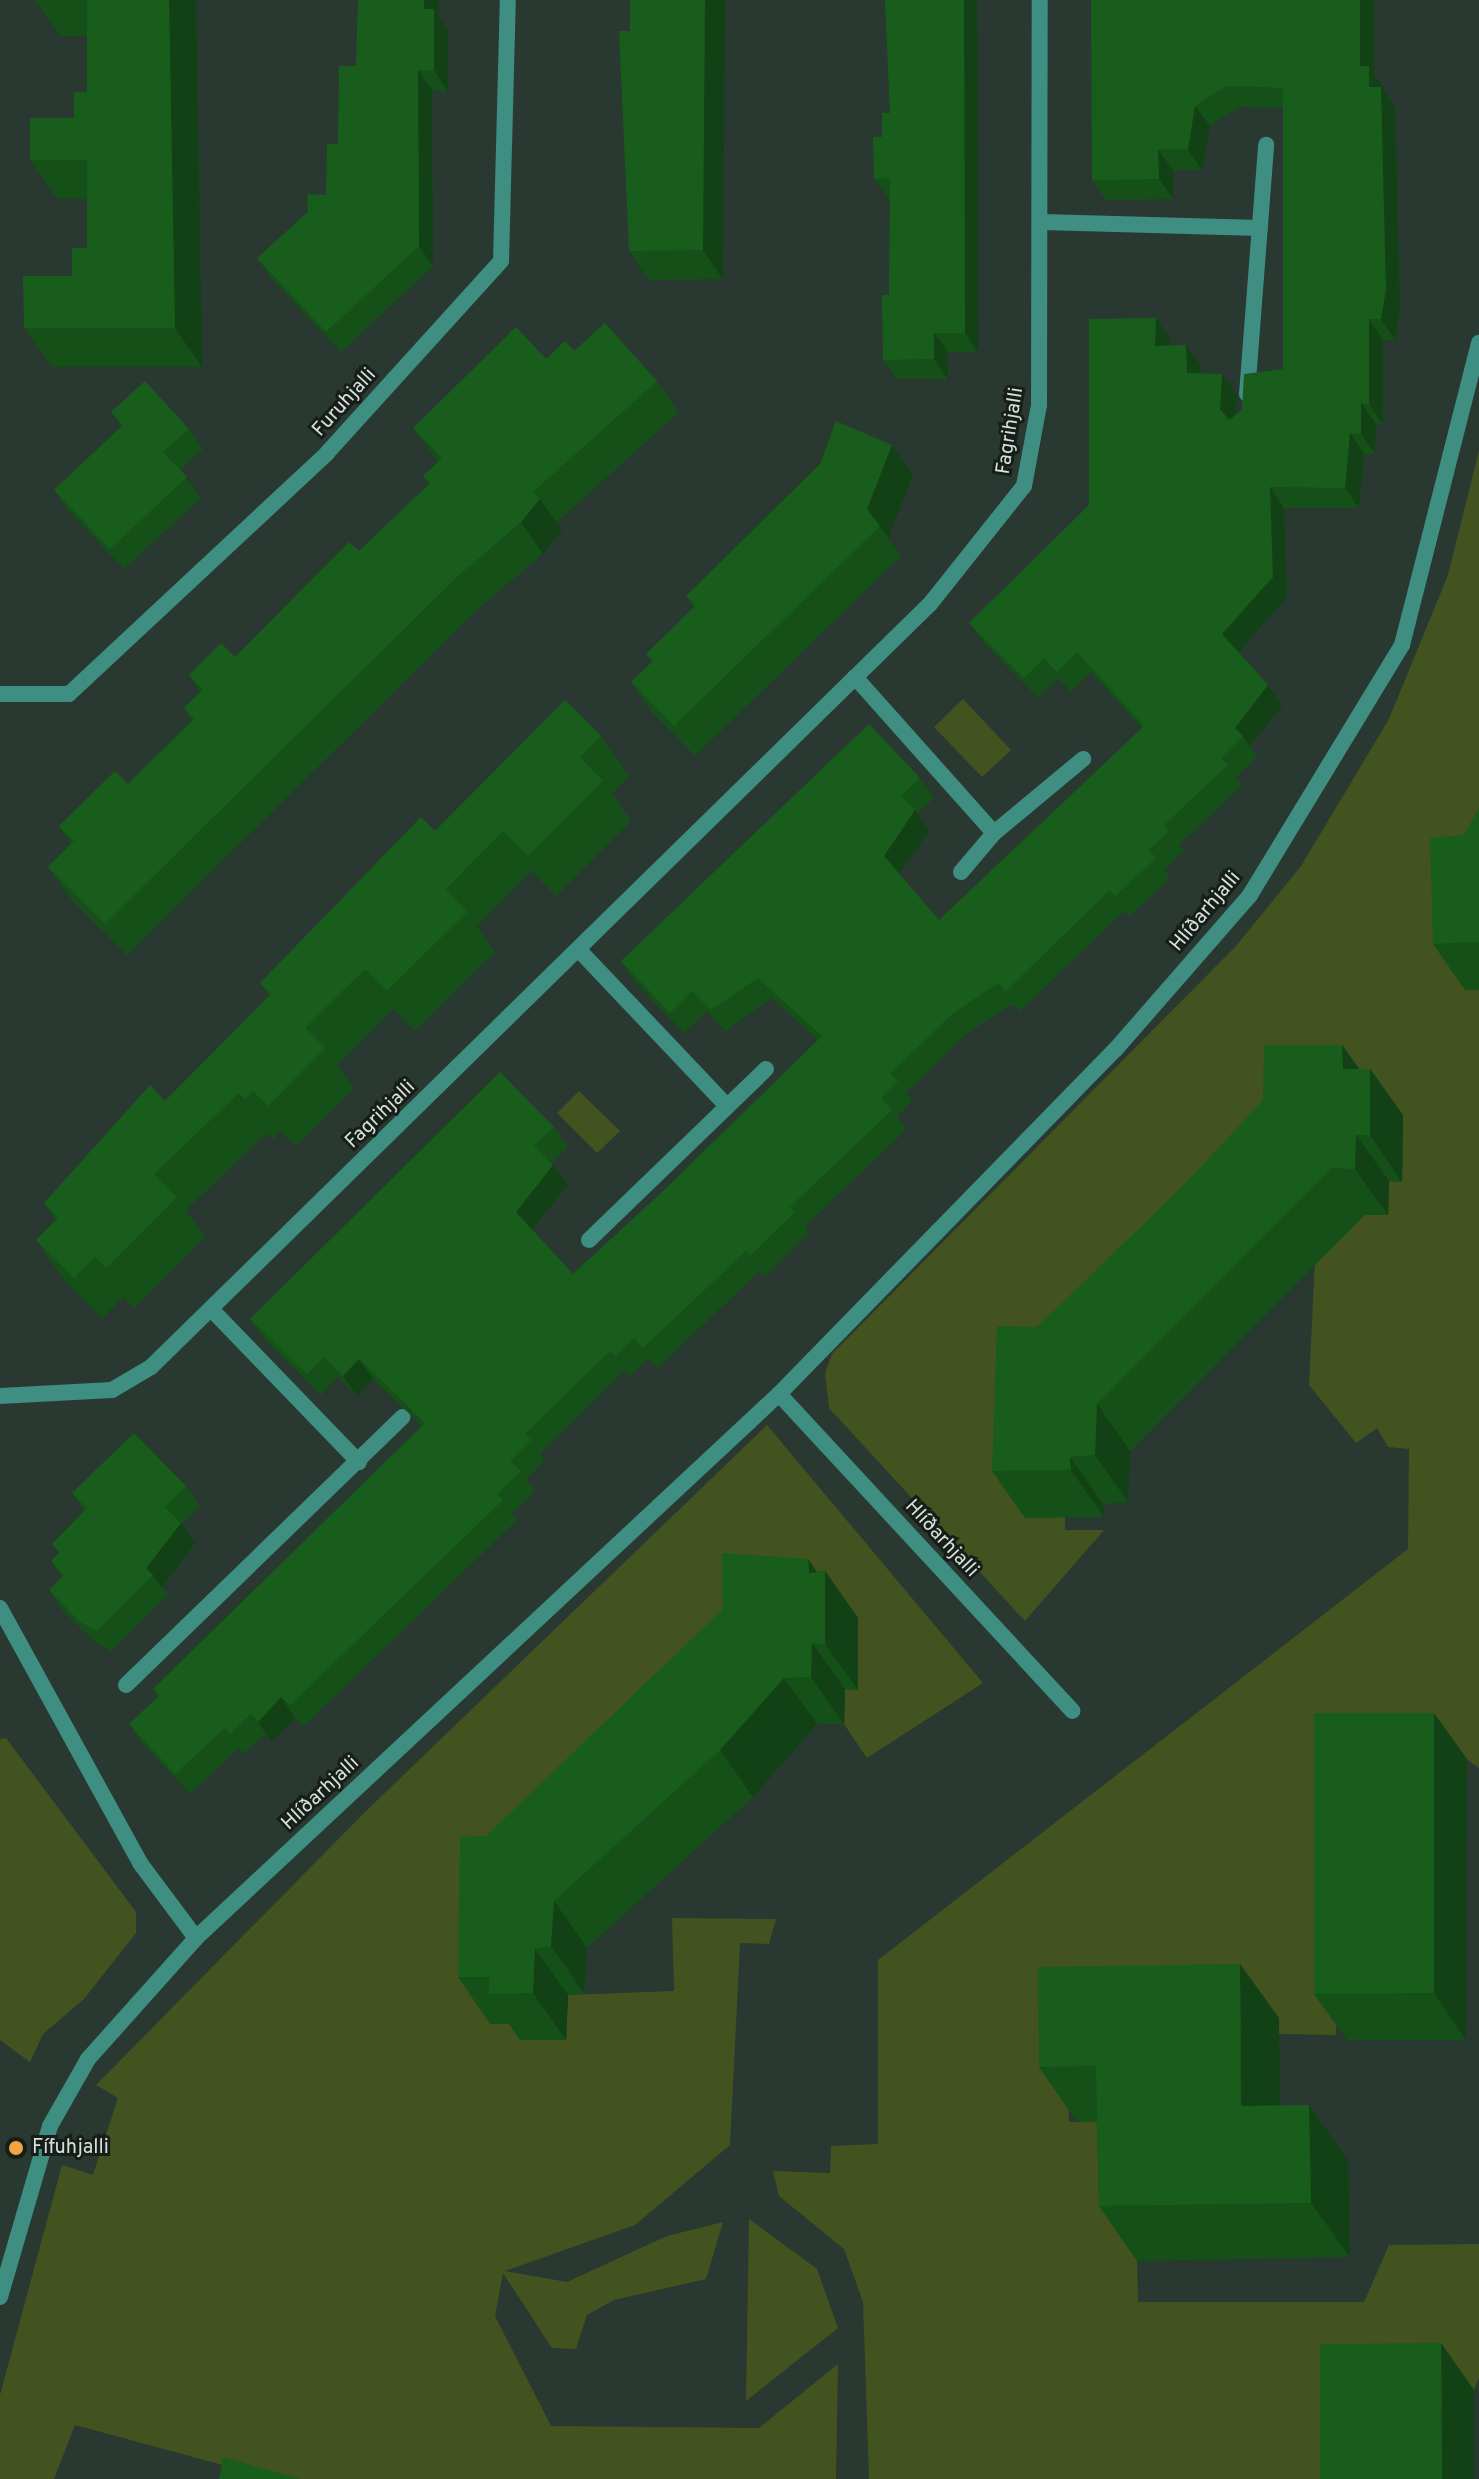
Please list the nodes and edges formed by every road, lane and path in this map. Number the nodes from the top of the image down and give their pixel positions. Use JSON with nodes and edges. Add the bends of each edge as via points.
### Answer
{"nodes":[{"id":1,"x":508,"y":0,"type":"edge"},
{"id":2,"x":1040,"y":0,"type":"edge"},
{"id":3,"x":1266,"y":145,"type":"dead end"},
{"id":4,"x":1042,"y":222,"type":"junction"},
{"id":5,"x":1260,"y":228,"type":"junction"},
{"id":6,"x":1479,"y":343,"type":"edge"},
{"id":7,"x":1246,"y":413,"type":"edge"},
{"id":8,"x":855,"y":677,"type":"junction"},
{"id":9,"x":0,"y":694,"type":"edge"},
{"id":10,"x":1083,"y":759,"type":"dead end"},
{"id":11,"x":994,"y":833,"type":"junction"},
{"id":12,"x":961,"y":872,"type":"dead end"},
{"id":13,"x":578,"y":949,"type":"junction"},
{"id":14,"x":766,"y":1069,"type":"dead end"},
{"id":15,"x":726,"y":1105,"type":"junction"},
{"id":16,"x":589,"y":1240,"type":"dead end"},
{"id":17,"x":211,"y":1309,"type":"junction"},
{"id":18,"x":779,"y":1394,"type":"junction"},
{"id":19,"x":0,"y":1396,"type":"edge"},
{"id":20,"x":403,"y":1417,"type":"edge"},
{"id":21,"x":359,"y":1462,"type":"junction"},
{"id":22,"x":0,"y":1608,"type":"edge"},
{"id":23,"x":126,"y":1685,"type":"dead end"},
{"id":24,"x":1073,"y":1711,"type":"dead end"},
{"id":25,"x":196,"y":1938,"type":"junction"},
{"id":26,"x":0,"y":2297,"type":"edge"}],
"edges":[{"from":1,"to":9,"type":"street","name":"Furuhjalli","via":[[501,261],[327,453],[69,694]]},
{"from":2,"to":4,"type":"street","name":"Fagrihjalli"},
{"from":3,"to":5,"type":"street"},
{"from":4,"to":5,"type":"street"},
{"from":4,"to":8,"type":"street","name":"Fagrihjalli","via":[[1039,405],[1024,486],[930,604]]},
{"from":5,"to":7,"type":"street"},
{"from":6,"to":18,"type":"street","name":"Hlíðarhjalli","via":[[1402,645],[1250,895],[1115,1050]]},
{"from":8,"to":11,"type":"street"},
{"from":8,"to":13,"type":"street","name":"Fagrihjalli"},
{"from":10,"to":11,"type":"street"},
{"from":11,"to":12,"type":"street"},
{"from":13,"to":15,"type":"street"},
{"from":13,"to":17,"type":"street","name":"Fagrihjalli"},
{"from":14,"to":15,"type":"street"},
{"from":15,"to":16,"type":"street"},
{"from":17,"to":19,"type":"street","name":"Fagrihjalli","via":[[151,1367],[112,1390]]},
{"from":17,"to":21,"type":"street"},
{"from":18,"to":24,"type":"street","name":"Hlíðarhjalli"},
{"from":18,"to":25,"type":"street","name":"Hlíðarhjalli"},
{"from":20,"to":21,"type":"street"},
{"from":21,"to":23,"type":"street"},
{"from":22,"to":25,"type":"street","via":[[140,1863]]},
{"from":25,"to":26,"type":"street","name":"Hlíðarhjalli","via":[[69,2084]]}]}
